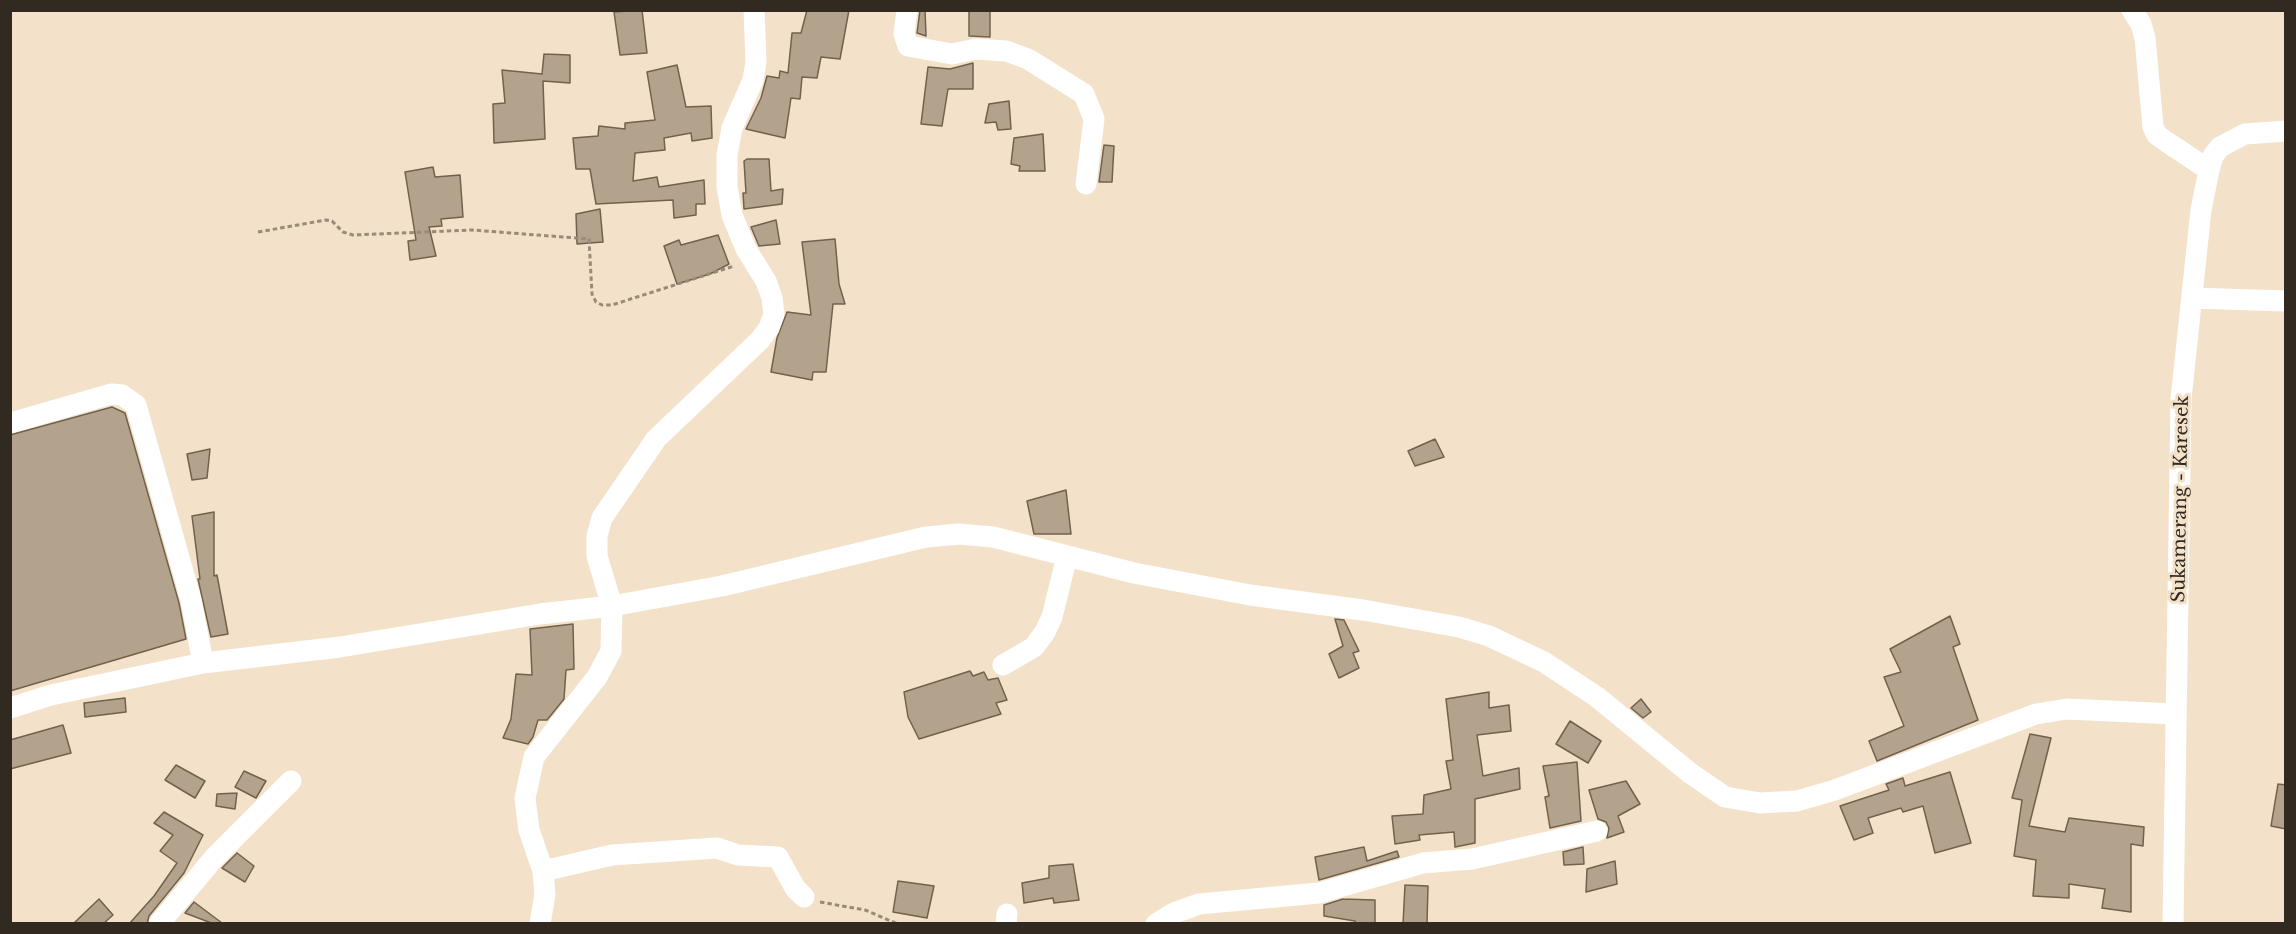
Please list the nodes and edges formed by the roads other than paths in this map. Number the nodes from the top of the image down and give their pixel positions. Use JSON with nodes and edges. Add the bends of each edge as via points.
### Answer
{"nodes":[{"id":1,"x":754,"y":10,"type":"edge"},
{"id":2,"x":907,"y":10,"type":"edge"},
{"id":3,"x":2132,"y":10,"type":"edge"},
{"id":4,"x":2286,"y":131,"type":"edge"},
{"id":5,"x":2209,"y":170,"type":"junction"},
{"id":6,"x":1086,"y":184,"type":"dead end"},
{"id":7,"x":2192,"y":298,"type":"junction"},
{"id":8,"x":2286,"y":301,"type":"edge"},
{"id":9,"x":10,"y":423,"type":"edge"},
{"id":10,"x":1067,"y":556,"type":"junction"},
{"id":11,"x":612,"y":606,"type":"junction"},
{"id":12,"x":203,"y":663,"type":"junction"},
{"id":13,"x":1003,"y":665,"type":"dead end"},
{"id":14,"x":10,"y":708,"type":"edge"},
{"id":15,"x":2175,"y":714,"type":"junction"},
{"id":16,"x":291,"y":781,"type":"dead end"},
{"id":17,"x":1597,"y":831,"type":"dead end"},
{"id":18,"x":543,"y":871,"type":"junction"},
{"id":19,"x":804,"y":897,"type":"road end"},
{"id":20,"x":159,"y":924,"type":"edge"},
{"id":21,"x":540,"y":924,"type":"edge"},
{"id":22,"x":1156,"y":924,"type":"edge"},
{"id":23,"x":2173,"y":924,"type":"edge"}],
"edges":[{"from":1,"to":11,"type":"street","via":[[753,80],[732,128],[727,155],[732,215],[772,298],[774,314],[769,328],[718,383],[656,439],[602,518],[597,556]]},
{"from":2,"to":6,"type":"street","via":[[904,34],[908,46],[952,54],[976,49],[1006,51],[1037,63],[1084,94],[1094,119]]},
{"from":3,"to":5,"type":"street","via":[[2145,38],[2153,127],[2157,135]]},
{"from":4,"to":5,"type":"street","name":"Sukamerang - Karesek","via":[[2245,134],[2231,140],[2213,156]]},
{"from":5,"to":7,"type":"street","name":"Sukamerang - Karesek"},
{"from":7,"to":8,"type":"street"},
{"from":7,"to":15,"type":"street","name":"Sukamerang - Karesek","via":[[2181,399]]},
{"from":9,"to":12,"type":"street","via":[[111,394],[123,395],[136,405],[190,600]]},
{"from":10,"to":11,"type":"street","via":[[993,537],[926,537]]},
{"from":10,"to":13,"type":"street","via":[[1045,632],[1034,647]]},
{"from":10,"to":15,"type":"street","via":[[1250,595],[1460,627],[1489,636],[1544,662],[1597,697],[1725,797],[1760,803],[1797,801],[1836,790],[2036,714],[2067,709]]},
{"from":11,"to":12,"type":"street","via":[[340,647]]},
{"from":11,"to":18,"type":"street","via":[[611,651],[597,677],[534,757],[529,776],[525,798],[528,830]]},
{"from":12,"to":14,"type":"street","via":[[106,682]]},
{"from":15,"to":23,"type":"street","name":"Sukamerang - Karesek"},
{"from":16,"to":20,"type":"street","via":[[214,858]]},
{"from":17,"to":22,"type":"street","via":[[1472,859],[1423,863],[1319,893],[1199,904]]},
{"from":18,"to":19,"type":"street","via":[[612,855],[717,848],[738,855],[778,857]]},
{"from":18,"to":21,"type":"street"}]}
